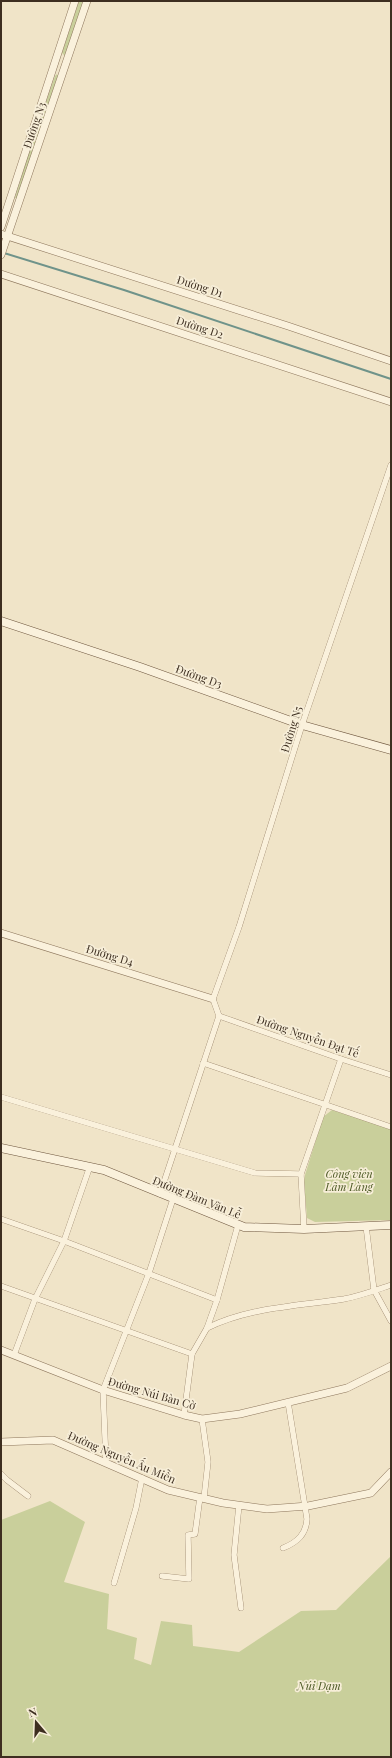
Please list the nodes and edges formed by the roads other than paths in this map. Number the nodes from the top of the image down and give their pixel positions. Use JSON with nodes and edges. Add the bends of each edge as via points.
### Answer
{"nodes":[{"id":1,"x":75,"y":1,"type":"edge"},
{"id":2,"x":87,"y":1,"type":"edge"},
{"id":3,"x":55,"y":62,"type":"junction"},
{"id":4,"x":66,"y":65,"type":"junction"},
{"id":5,"x":1,"y":227,"type":"edge"},
{"id":6,"x":5,"y":237,"type":"edge"},
{"id":7,"x":1,"y":255,"type":"edge"},
{"id":8,"x":1,"y":274,"type":"edge"},
{"id":9,"x":391,"y":361,"type":"edge"},
{"id":10,"x":391,"y":402,"type":"edge"},
{"id":11,"x":391,"y":465,"type":"edge"},
{"id":12,"x":1,"y":621,"type":"edge"},
{"id":13,"x":302,"y":725,"type":"junction"},
{"id":14,"x":391,"y":750,"type":"edge"},
{"id":15,"x":1,"y":933,"type":"edge"},
{"id":16,"x":213,"y":999,"type":"junction"},
{"id":17,"x":219,"y":1016,"type":"junction"},
{"id":18,"x":341,"y":1059,"type":"junction"},
{"id":19,"x":203,"y":1063,"type":"junction"},
{"id":20,"x":391,"y":1075,"type":"edge"},
{"id":21,"x":1,"y":1097,"type":"edge"},
{"id":22,"x":326,"y":1104,"type":"junction"},
{"id":23,"x":391,"y":1127,"type":"edge"},
{"id":24,"x":1,"y":1148,"type":"edge"},
{"id":25,"x":175,"y":1149,"type":"junction"},
{"id":26,"x":90,"y":1166,"type":"junction"},
{"id":27,"x":301,"y":1174,"type":"junction"},
{"id":28,"x":160,"y":1194,"type":"junction"},
{"id":29,"x":173,"y":1199,"type":"junction"},
{"id":30,"x":1,"y":1218,"type":"edge"},
{"id":31,"x":238,"y":1225,"type":"junction"},
{"id":32,"x":391,"y":1225,"type":"edge"},
{"id":33,"x":366,"y":1226,"type":"junction"},
{"id":34,"x":304,"y":1229,"type":"junction"},
{"id":35,"x":64,"y":1241,"type":"junction"},
{"id":36,"x":149,"y":1274,"type":"junction"},
{"id":37,"x":391,"y":1285,"type":"edge"},
{"id":38,"x":1,"y":1286,"type":"edge"},
{"id":39,"x":374,"y":1290,"type":"junction"},
{"id":40,"x":35,"y":1299,"type":"junction"},
{"id":41,"x":217,"y":1300,"type":"junction"},
{"id":42,"x":391,"y":1321,"type":"edge"},
{"id":43,"x":207,"y":1328,"type":"junction"},
{"id":44,"x":127,"y":1331,"type":"junction"},
{"id":45,"x":1,"y":1350,"type":"edge"},
{"id":46,"x":192,"y":1354,"type":"junction"},
{"id":47,"x":14,"y":1355,"type":"junction"},
{"id":48,"x":391,"y":1366,"type":"edge"},
{"id":49,"x":103,"y":1390,"type":"junction"},
{"id":50,"x":288,"y":1402,"type":"junction"},
{"id":51,"x":184,"y":1415,"type":"junction"},
{"id":52,"x":202,"y":1419,"type":"junction"},
{"id":53,"x":1,"y":1442,"type":"edge"},
{"id":54,"x":106,"y":1462,"type":"junction"},
{"id":55,"x":391,"y":1472,"type":"edge"},
{"id":56,"x":1,"y":1474,"type":"edge"},
{"id":57,"x":142,"y":1478,"type":"junction"},
{"id":58,"x":28,"y":1496,"type":"dead end"},
{"id":59,"x":202,"y":1498,"type":"junction"},
{"id":60,"x":239,"y":1505,"type":"junction"},
{"id":61,"x":305,"y":1506,"type":"junction"},
{"id":62,"x":284,"y":1548,"type":"dead end"},
{"id":63,"x":162,"y":1576,"type":"dead end"},
{"id":64,"x":114,"y":1583,"type":"dead end"},
{"id":65,"x":241,"y":1608,"type":"dead end"}],
"edges":[{"from":1,"to":3,"type":"street","name":"Đường N3"},
{"from":2,"to":4,"type":"street","name":"Đường N3"},
{"from":3,"to":4,"type":"street"},
{"from":3,"to":5,"type":"street","name":"Đường N3"},
{"from":4,"to":6,"type":"street","name":"Đường N3"},
{"from":6,"to":7,"type":"street","name":"Đường N3"},
{"from":6,"to":9,"type":"street","name":"Đường D1"},
{"from":8,"to":10,"type":"street","name":"Đường D2"},
{"from":11,"to":13,"type":"street","name":"Đường N5"},
{"from":12,"to":13,"type":"main road","name":"Đường D3"},
{"from":13,"to":14,"type":"main road","name":"Đường D3"},
{"from":13,"to":16,"type":"street","name":"Đường N5","via":[[239,927]]},
{"from":15,"to":16,"type":"street","name":"Đường D4"},
{"from":16,"to":17,"type":"street"},
{"from":17,"to":18,"type":"street","name":"Đường Nguyễn Đạt Tế"},
{"from":17,"to":19,"type":"street"},
{"from":18,"to":20,"type":"street","name":"Đường Nguyễn Đạt Tế"},
{"from":18,"to":22,"type":"street"},
{"from":19,"to":22,"type":"street"},
{"from":19,"to":25,"type":"street"},
{"from":21,"to":25,"type":"street"},
{"from":22,"to":23,"type":"street"},
{"from":22,"to":27,"type":"street"},
{"from":24,"to":26,"type":"main road","name":"Đường Đàm Văn Lễ"},
{"from":25,"to":27,"type":"street","via":[[255,1173]]},
{"from":25,"to":28,"type":"street"},
{"from":26,"to":28,"type":"main road","name":"Đường Đàm Văn Lễ"},
{"from":26,"to":35,"type":"street"},
{"from":27,"to":34,"type":"street"},
{"from":28,"to":29,"type":"main road","name":"Đường Đàm Văn Lễ"},
{"from":29,"to":31,"type":"main road","name":"Đường Đàm Văn Lễ"},
{"from":29,"to":36,"type":"street"},
{"from":30,"to":35,"type":"street"},
{"from":31,"to":34,"type":"main road","name":"Đường Đàm Văn Lễ","via":[[253,1229]]},
{"from":31,"to":41,"type":"street"},
{"from":32,"to":33,"type":"main road","name":"Đường Đàm Văn Lễ"},
{"from":33,"to":34,"type":"main road","name":"Đường Đàm Văn Lễ"},
{"from":33,"to":39,"type":"street"},
{"from":35,"to":36,"type":"street"},
{"from":35,"to":40,"type":"street"},
{"from":36,"to":41,"type":"street"},
{"from":36,"to":44,"type":"street"},
{"from":37,"to":39,"type":"street"},
{"from":38,"to":40,"type":"street"},
{"from":39,"to":42,"type":"street"},
{"from":39,"to":43,"type":"street","via":[[346,1298],[283,1306],[234,1316]]},
{"from":40,"to":44,"type":"street"},
{"from":40,"to":47,"type":"street"},
{"from":41,"to":43,"type":"street"},
{"from":43,"to":46,"type":"street"},
{"from":44,"to":46,"type":"street"},
{"from":44,"to":49,"type":"street"},
{"from":45,"to":47,"type":"street","name":"Đường Núi Bàn Cờ"},
{"from":46,"to":51,"type":"street"},
{"from":47,"to":49,"type":"street","name":"Đường Núi Bàn Cờ"},
{"from":48,"to":50,"type":"street","name":"Đường Núi Bàn Cờ","via":[[347,1388]]},
{"from":49,"to":51,"type":"street","name":"Đường Núi Bàn Cờ"},
{"from":49,"to":54,"type":"street"},
{"from":50,"to":52,"type":"street","name":"Đường Núi Bàn Cờ","via":[[240,1414]]},
{"from":50,"to":61,"type":"street"},
{"from":51,"to":52,"type":"street","name":"Đường Núi Bàn Cờ"},
{"from":52,"to":59,"type":"street","via":[[208,1462]]},
{"from":53,"to":54,"type":"street","name":"Đường Nguyễn Ấu Miễn","via":[[53,1440]]},
{"from":54,"to":57,"type":"street","name":"Đường Nguyễn Ấu Miễn"},
{"from":55,"to":61,"type":"street","name":"Đường Nguyễn Ấu Miễn","via":[[371,1493]]},
{"from":56,"to":58,"type":"street"},
{"from":57,"to":59,"type":"street","name":"Đường Nguyễn Ấu Miễn","via":[[168,1490]]},
{"from":57,"to":64,"type":"street"},
{"from":59,"to":60,"type":"street","name":"Đường Nguyễn Ấu Miễn"},
{"from":59,"to":63,"type":"street","via":[[195,1534],[188,1535],[189,1579]]},
{"from":60,"to":61,"type":"street","name":"Đường Nguyễn Ấu Miễn","via":[[267,1509]]},
{"from":60,"to":65,"type":"street","via":[[234,1555]]},
{"from":61,"to":62,"type":"street","via":[[306,1527],[303,1535]]}]}
